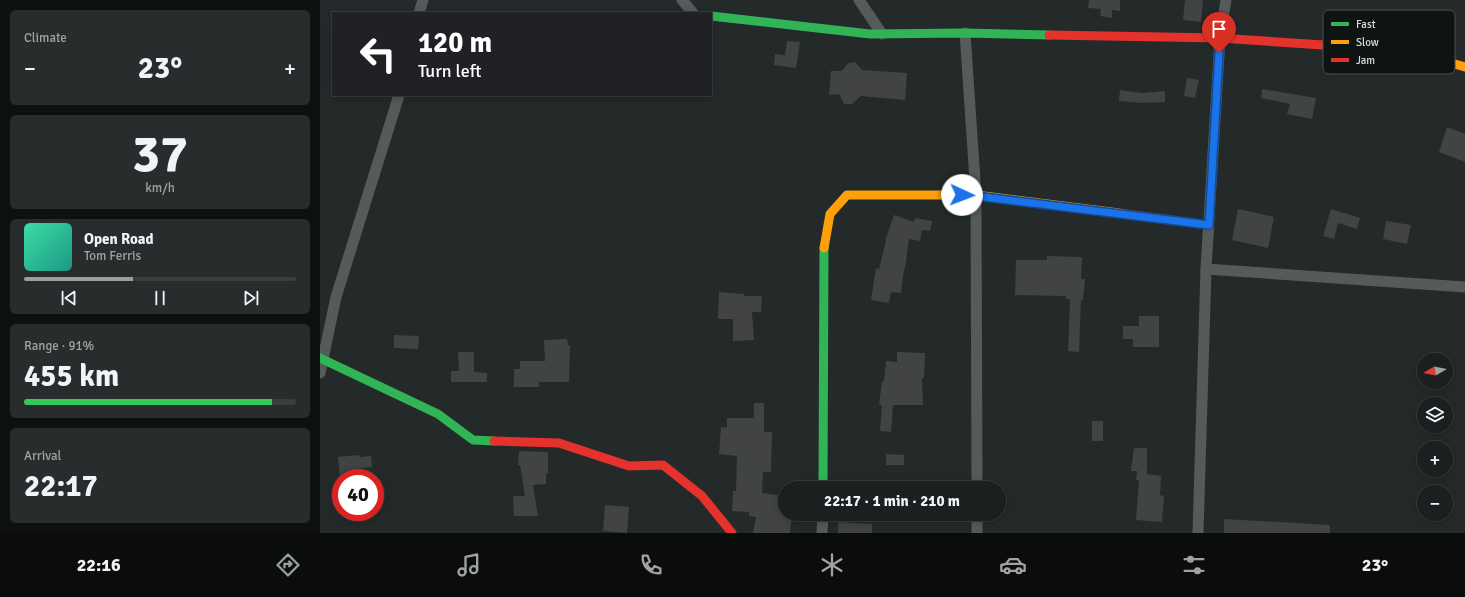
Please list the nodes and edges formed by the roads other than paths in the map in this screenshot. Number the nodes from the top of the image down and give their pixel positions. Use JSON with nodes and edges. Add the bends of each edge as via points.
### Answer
{"nodes":[{"id":1,"x":423,"y":0,"type":"edge"},
{"id":2,"x":682,"y":0,"type":"edge"},
{"id":3,"x":859,"y":0,"type":"edge"},
{"id":4,"x":1226,"y":0,"type":"edge"},
{"id":5,"x":419,"y":12,"type":"edge"},
{"id":6,"x":692,"y":12,"type":"edge"},
{"id":7,"x":712,"y":16,"type":"edge"},
{"id":8,"x":965,"y":33,"type":"junction"},
{"id":9,"x":882,"y":34,"type":"junction"},
{"id":10,"x":1220,"y":38,"type":"junction"},
{"id":11,"x":1323,"y":45,"type":"edge"},
{"id":12,"x":1455,"y":64,"type":"edge"},
{"id":13,"x":1465,"y":67,"type":"edge"},
{"id":14,"x":399,"y":96,"type":"edge"},
{"id":15,"x":976,"y":196,"type":"junction"},
{"id":16,"x":1209,"y":225,"type":"junction"},
{"id":17,"x":1206,"y":269,"type":"junction"},
{"id":18,"x":1465,"y":287,"type":"edge"},
{"id":19,"x":322,"y":359,"type":"edge"},
{"id":20,"x":320,"y":373,"type":"edge"},
{"id":21,"x":823,"y":481,"type":"edge"},
{"id":22,"x":977,"y":481,"type":"edge"},
{"id":23,"x":823,"y":521,"type":"edge"},
{"id":24,"x":977,"y":521,"type":"edge"},
{"id":25,"x":732,"y":533,"type":"edge"},
{"id":26,"x":822,"y":533,"type":"edge"},
{"id":27,"x":977,"y":533,"type":"edge"},
{"id":28,"x":1198,"y":533,"type":"edge"}],
"edges":[{"from":1,"to":5,"type":"street"},
{"from":2,"to":6,"type":"street"},
{"from":3,"to":9,"type":"street"},
{"from":4,"to":10,"type":"street"},
{"from":7,"to":9,"type":"street"},
{"from":8,"to":9,"type":"street"},
{"from":8,"to":10,"type":"street"},
{"from":8,"to":15,"type":"street"},
{"from":10,"to":11,"type":"street"},
{"from":10,"to":16,"type":"street"},
{"from":12,"to":13,"type":"street"},
{"from":14,"to":19,"type":"street","via":[[336,297]]},
{"from":15,"to":16,"type":"street"},
{"from":15,"to":21,"type":"street","via":[[847,195],[830,214],[824,251]]},
{"from":15,"to":22,"type":"street"},
{"from":16,"to":17,"type":"street"},
{"from":17,"to":18,"type":"street"},
{"from":17,"to":28,"type":"street"},
{"from":19,"to":20,"type":"street"},
{"from":19,"to":25,"type":"street","via":[[438,414],[474,440],[559,443],[629,466],[663,464],[702,496]]},
{"from":23,"to":26,"type":"street"},
{"from":24,"to":27,"type":"street"}]}
